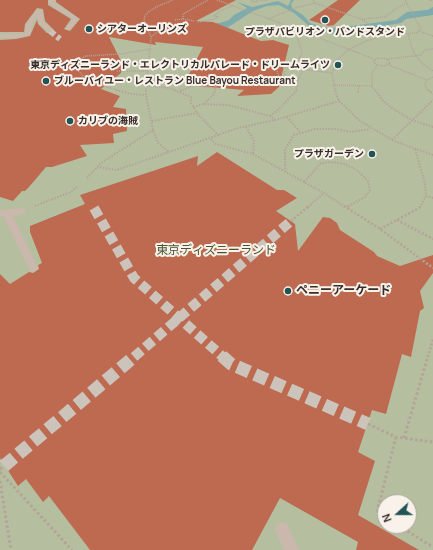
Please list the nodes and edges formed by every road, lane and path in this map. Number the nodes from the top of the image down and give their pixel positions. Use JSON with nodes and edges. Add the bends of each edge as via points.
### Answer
{"nodes":[{"id":1,"x":173,"y":0,"type":"edge"},
{"id":2,"x":208,"y":0,"type":"edge"},
{"id":3,"x":217,"y":0,"type":"edge"},
{"id":4,"x":251,"y":0,"type":"edge"},
{"id":5,"x":256,"y":0,"type":"edge"},
{"id":6,"x":261,"y":0,"type":"edge"},
{"id":7,"x":268,"y":0,"type":"edge"},
{"id":8,"x":313,"y":0,"type":"edge"},
{"id":9,"x":405,"y":0,"type":"edge"},
{"id":10,"x":429,"y":0,"type":"edge"},
{"id":11,"x":433,"y":1,"type":"edge"},
{"id":12,"x":51,"y":2,"type":"edge"},
{"id":13,"x":407,"y":3,"type":"junction"},
{"id":14,"x":315,"y":4,"type":"junction"},
{"id":15,"x":232,"y":6,"type":"junction"},
{"id":16,"x":39,"y":10,"type":"junction"},
{"id":17,"x":183,"y":19,"type":"junction"},
{"id":18,"x":268,"y":19,"type":"junction"},
{"id":19,"x":361,"y":19,"type":"junction"},
{"id":20,"x":175,"y":20,"type":"dead end"},
{"id":21,"x":194,"y":21,"type":"dead end"},
{"id":22,"x":170,"y":22,"type":"dead end"},
{"id":23,"x":198,"y":22,"type":"dead end"},
{"id":24,"x":68,"y":29,"type":"dead end"},
{"id":25,"x":50,"y":31,"type":"tunnel mouth"},
{"id":26,"x":419,"y":31,"type":"junction"},
{"id":27,"x":299,"y":33,"type":"junction"},
{"id":28,"x":408,"y":33,"type":"junction"},
{"id":29,"x":385,"y":35,"type":"junction"},
{"id":30,"x":0,"y":36,"type":"edge"},
{"id":31,"x":433,"y":36,"type":"edge"},
{"id":32,"x":151,"y":37,"type":"junction"},
{"id":33,"x":150,"y":49,"type":"junction"},
{"id":34,"x":433,"y":49,"type":"edge"},
{"id":35,"x":348,"y":50,"type":"junction"},
{"id":36,"x":416,"y":56,"type":"junction"},
{"id":37,"x":374,"y":59,"type":"junction"},
{"id":38,"x":387,"y":59,"type":"junction"},
{"id":39,"x":377,"y":65,"type":"junction"},
{"id":40,"x":390,"y":65,"type":"junction"},
{"id":41,"x":283,"y":67,"type":"dead end"},
{"id":42,"x":303,"y":70,"type":"junction"},
{"id":43,"x":117,"y":71,"type":"dead end"},
{"id":44,"x":148,"y":71,"type":"junction"},
{"id":45,"x":277,"y":71,"type":"dead end"},
{"id":46,"x":285,"y":71,"type":"dead end"},
{"id":47,"x":433,"y":71,"type":"edge"},
{"id":48,"x":332,"y":73,"type":"junction"},
{"id":49,"x":433,"y":77,"type":"edge"},
{"id":50,"x":427,"y":80,"type":"junction"},
{"id":51,"x":333,"y":85,"type":"junction"},
{"id":52,"x":147,"y":86,"type":"junction"},
{"id":53,"x":359,"y":86,"type":"junction"},
{"id":54,"x":372,"y":86,"type":"junction"},
{"id":55,"x":180,"y":91,"type":"junction"},
{"id":56,"x":358,"y":93,"type":"dead end"},
{"id":57,"x":433,"y":94,"type":"edge"},
{"id":58,"x":146,"y":95,"type":"junction"},
{"id":59,"x":433,"y":100,"type":"edge"},
{"id":60,"x":339,"y":101,"type":"junction"},
{"id":61,"x":204,"y":104,"type":"junction"},
{"id":62,"x":193,"y":107,"type":"junction"},
{"id":63,"x":197,"y":112,"type":"junction"},
{"id":64,"x":270,"y":116,"type":"junction"},
{"id":65,"x":287,"y":116,"type":"junction"},
{"id":66,"x":275,"y":120,"type":"junction"},
{"id":67,"x":412,"y":120,"type":"junction"},
{"id":68,"x":152,"y":121,"type":"junction"},
{"id":69,"x":246,"y":127,"type":"junction"},
{"id":70,"x":433,"y":127,"type":"edge"},
{"id":71,"x":371,"y":128,"type":"junction"},
{"id":72,"x":153,"y":130,"type":"junction"},
{"id":73,"x":301,"y":133,"type":"junction"},
{"id":74,"x":219,"y":136,"type":"junction"},
{"id":75,"x":211,"y":139,"type":"junction"},
{"id":76,"x":392,"y":140,"type":"junction"},
{"id":77,"x":415,"y":149,"type":"junction"},
{"id":78,"x":170,"y":153,"type":"junction"},
{"id":79,"x":253,"y":154,"type":"junction"},
{"id":80,"x":433,"y":155,"type":"edge"},
{"id":81,"x":97,"y":167,"type":"junction"},
{"id":82,"x":285,"y":172,"type":"junction"},
{"id":83,"x":87,"y":178,"type":"dead end"},
{"id":84,"x":304,"y":182,"type":"junction"},
{"id":85,"x":77,"y":187,"type":"dead end"},
{"id":86,"x":324,"y":193,"type":"junction"},
{"id":87,"x":426,"y":196,"type":"junction"},
{"id":88,"x":433,"y":198,"type":"edge"},
{"id":89,"x":347,"y":207,"type":"junction"},
{"id":90,"x":22,"y":211,"type":"joint"},
{"id":91,"x":3,"y":213,"type":"edge"},
{"id":92,"x":397,"y":220,"type":"junction"},
{"id":93,"x":291,"y":221,"type":"tunnel mouth"},
{"id":94,"x":380,"y":229,"type":"junction"},
{"id":95,"x":433,"y":239,"type":"edge"},
{"id":96,"x":33,"y":268,"type":"dead end"},
{"id":97,"x":433,"y":268,"type":"edge"},
{"id":98,"x":433,"y":339,"type":"edge"},
{"id":99,"x":368,"y":424,"type":"tunnel mouth"},
{"id":100,"x":396,"y":437,"type":"junction"},
{"id":101,"x":404,"y":438,"type":"junction"},
{"id":102,"x":431,"y":442,"type":"edge"},
{"id":103,"x":4,"y":466,"type":"dead end"},
{"id":104,"x":0,"y":469,"type":"edge"},
{"id":105,"x":0,"y":472,"type":"edge"},
{"id":106,"x":0,"y":481,"type":"edge"},
{"id":107,"x":382,"y":494,"type":"edge"},
{"id":108,"x":282,"y":528,"type":"dead end"},
{"id":109,"x":412,"y":534,"type":"edge"},
{"id":110,"x":433,"y":547,"type":"edge"},
{"id":111,"x":11,"y":550,"type":"edge"},
{"id":112,"x":72,"y":550,"type":"edge"},
{"id":113,"x":292,"y":550,"type":"edge"}],
"edges":[{"from":1,"to":32,"type":"path","via":[[158,6],[145,16],[144,21]]},
{"from":2,"to":17,"type":"path","via":[[183,14]]},
{"from":3,"to":15,"type":"path"},
{"from":4,"to":6,"type":"path"},
{"from":5,"to":7,"type":"path"},
{"from":8,"to":14,"type":"path"},
{"from":9,"to":13,"type":"path"},
{"from":10,"to":11,"type":"path"},
{"from":12,"to":16,"type":"lane","via":[[46,9]]},
{"from":12,"to":24,"type":"lane","via":[[76,19]]},
{"from":13,"to":19,"type":"path","via":[[398,6],[385,17]]},
{"from":13,"to":26,"type":"path","via":[[421,29]]},
{"from":14,"to":18,"type":"path","via":[[295,8]]},
{"from":14,"to":19,"type":"path"},
{"from":15,"to":18,"type":"path"},
{"from":15,"to":23,"type":"path","via":[[220,11],[214,16],[218,17],[215,19]]},
{"from":16,"to":25,"type":"lane","via":[[41,22]]},
{"from":16,"to":30,"type":"lane","via":[[29,25],[28,34]]},
{"from":17,"to":20,"type":"path"},
{"from":17,"to":21,"type":"path"},
{"from":18,"to":27,"type":"path"},
{"from":19,"to":29,"type":"path"},
{"from":22,"to":32,"type":"path"},
{"from":26,"to":28,"type":"path"},
{"from":26,"to":31,"type":"path"},
{"from":27,"to":35,"type":"path","via":[[314,36]]},
{"from":27,"to":42,"type":"path","via":[[297,36],[302,52],[299,61]]},
{"from":28,"to":29,"type":"path"},
{"from":28,"to":36,"type":"path"},
{"from":29,"to":35,"type":"path"},
{"from":32,"to":33,"type":"path"},
{"from":33,"to":44,"type":"path"},
{"from":33,"to":58,"type":"path","via":[[85,56],[76,68],[84,77],[104,86]]},
{"from":34,"to":36,"type":"path"},
{"from":35,"to":37,"type":"path"},
{"from":35,"to":48,"type":"path","via":[[337,60]]},
{"from":36,"to":38,"type":"path"},
{"from":36,"to":47,"type":"path"},
{"from":37,"to":38,"type":"path"},
{"from":37,"to":39,"type":"path","via":[[373,62]]},
{"from":38,"to":40,"type":"path"},
{"from":39,"to":40,"type":"path"},
{"from":39,"to":54,"type":"path","via":[[372,73]]},
{"from":40,"to":50,"type":"path"},
{"from":41,"to":42,"type":"path"},
{"from":42,"to":48,"type":"path"},
{"from":42,"to":64,"type":"path","via":[[295,94]]},
{"from":43,"to":44,"type":"path"},
{"from":44,"to":52,"type":"path"},
{"from":45,"to":46,"type":"path","via":[[281,82],[284,81]]},
{"from":48,"to":51,"type":"path"},
{"from":49,"to":50,"type":"path"},
{"from":50,"to":57,"type":"path","via":[[426,88]]},
{"from":51,"to":53,"type":"path"},
{"from":51,"to":60,"type":"path"},
{"from":52,"to":55,"type":"path"},
{"from":52,"to":58,"type":"path"},
{"from":53,"to":54,"type":"path"},
{"from":53,"to":56,"type":"path"},
{"from":54,"to":67,"type":"path","via":[[387,104]]},
{"from":55,"to":61,"type":"path","via":[[197,84],[216,87],[214,94]]},
{"from":55,"to":62,"type":"path","via":[[191,97]]},
{"from":58,"to":68,"type":"path"},
{"from":59,"to":67,"type":"path"},
{"from":60,"to":65,"type":"path"},
{"from":60,"to":71,"type":"path"},
{"from":61,"to":62,"type":"path"},
{"from":61,"to":64,"type":"path","via":[[228,105]]},
{"from":62,"to":63,"type":"path"},
{"from":63,"to":68,"type":"path"},
{"from":63,"to":74,"type":"path"},
{"from":64,"to":66,"type":"path"},
{"from":65,"to":66,"type":"path"},
{"from":65,"to":73,"type":"path"},
{"from":66,"to":69,"type":"path"},
{"from":67,"to":70,"type":"path"},
{"from":67,"to":76,"type":"path"},
{"from":68,"to":72,"type":"path"},
{"from":69,"to":74,"type":"path"},
{"from":69,"to":79,"type":"path","via":[[254,141]]},
{"from":71,"to":73,"type":"path","via":[[351,132],[320,129]]},
{"from":71,"to":76,"type":"path"},
{"from":72,"to":78,"type":"path","via":[[158,143]]},
{"from":72,"to":81,"type":"path"},
{"from":73,"to":82,"type":"path","via":[[294,135],[285,149]]},
{"from":74,"to":75,"type":"path"},
{"from":75,"to":78,"type":"path"},
{"from":75,"to":79,"type":"path","via":[[216,144]]},
{"from":76,"to":77,"type":"path"},
{"from":77,"to":80,"type":"path"},
{"from":77,"to":87,"type":"path"},
{"from":78,"to":81,"type":"path","via":[[117,170]]},
{"from":79,"to":82,"type":"path"},
{"from":81,"to":83,"type":"path"},
{"from":82,"to":84,"type":"path"},
{"from":84,"to":86,"type":"path"},
{"from":84,"to":89,"type":"path","via":[[321,163],[345,164],[358,171],[368,181],[370,190],[365,197]]},
{"from":85,"to":90,"type":"path","via":[[71,192]]},
{"from":86,"to":89,"type":"path"},
{"from":86,"to":93,"type":"path"},
{"from":87,"to":88,"type":"path"},
{"from":87,"to":92,"type":"path","via":[[419,208]]},
{"from":89,"to":94,"type":"path"},
{"from":90,"to":91,"type":"lane"},
{"from":91,"to":96,"type":"lane"},
{"from":92,"to":94,"type":"path"},
{"from":92,"to":95,"type":"path"},
{"from":94,"to":97,"type":"path"},
{"from":98,"to":101,"type":"path"},
{"from":99,"to":100,"type":"path"},
{"from":100,"to":101,"type":"path"},
{"from":100,"to":107,"type":"path"},
{"from":101,"to":102,"type":"path"},
{"from":103,"to":104,"type":"path"},
{"from":105,"to":112,"type":"path"},
{"from":106,"to":111,"type":"path"},
{"from":108,"to":113,"type":"lane"},
{"from":109,"to":110,"type":"path"}]}
